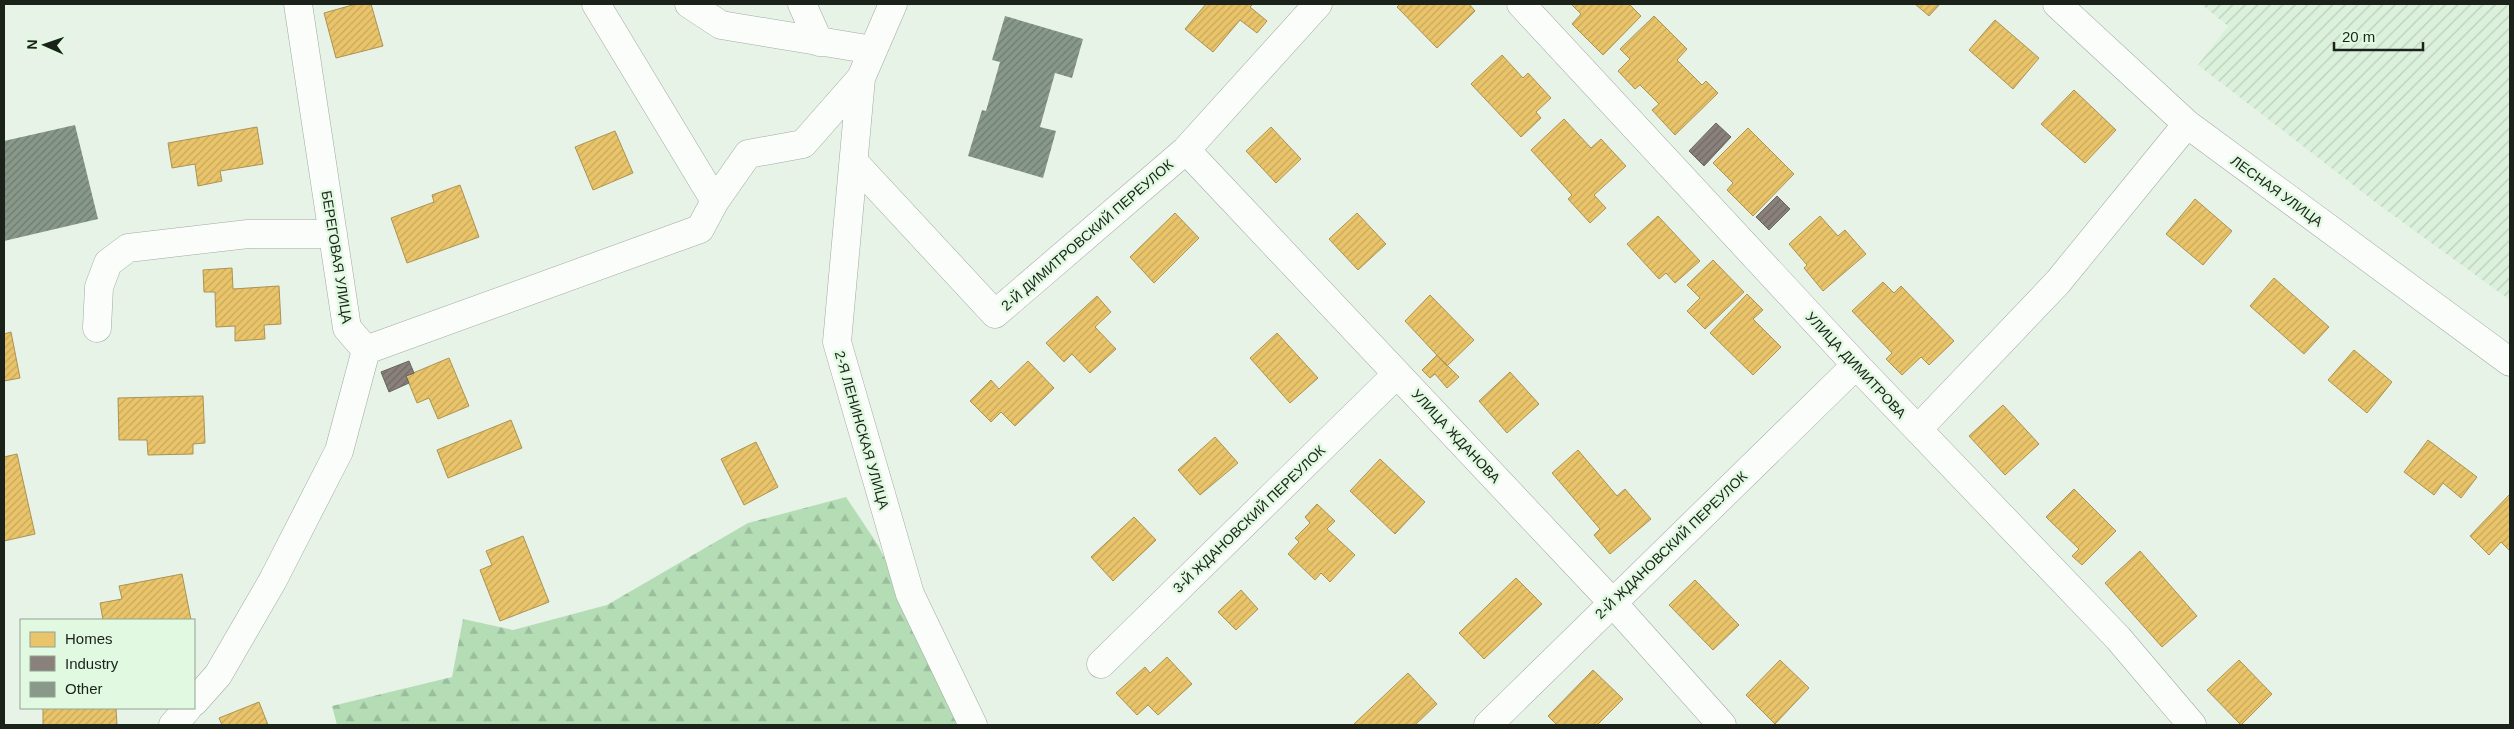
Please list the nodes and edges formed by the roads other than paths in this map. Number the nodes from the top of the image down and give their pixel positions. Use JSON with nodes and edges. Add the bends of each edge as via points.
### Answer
{"nodes":[{"id":1,"x":298,"y":4,"type":"edge"},
{"id":2,"x":596,"y":4,"type":"edge"},
{"id":3,"x":689,"y":4,"type":"edge"},
{"id":4,"x":802,"y":4,"type":"edge"},
{"id":5,"x":893,"y":4,"type":"edge"},
{"id":6,"x":1318,"y":4,"type":"edge"},
{"id":7,"x":1521,"y":4,"type":"edge"},
{"id":8,"x":2057,"y":4,"type":"edge"},
{"id":9,"x":819,"y":42,"type":"junction"},
{"id":10,"x":873,"y":50,"type":"junction"},
{"id":11,"x":861,"y":78,"type":"junction"},
{"id":12,"x":2187,"y":124,"type":"junction"},
{"id":13,"x":1186,"y":150,"type":"junction"},
{"id":14,"x":854,"y":162,"type":"junction"},
{"id":15,"x":715,"y":201,"type":"junction"},
{"id":16,"x":333,"y":234,"type":"junction"},
{"id":17,"x":97,"y":328,"type":"dead end"},
{"id":18,"x":366,"y":350,"type":"junction"},
{"id":19,"x":2510,"y":362,"type":"edge"},
{"id":20,"x":1856,"y":365,"type":"junction"},
{"id":21,"x":1397,"y":374,"type":"junction"},
{"id":22,"x":1918,"y":429,"type":"junction"},
{"id":23,"x":1612,"y":602,"type":"junction"},
{"id":24,"x":1101,"y":664,"type":"dead end"},
{"id":25,"x":195,"y":701,"type":"edge"},
{"id":26,"x":187,"y":709,"type":"edge"},
{"id":27,"x":173,"y":725,"type":"edge"},
{"id":28,"x":973,"y":725,"type":"edge"},
{"id":29,"x":1488,"y":725,"type":"edge"},
{"id":30,"x":1722,"y":725,"type":"edge"},
{"id":31,"x":2192,"y":725,"type":"edge"}],
"edges":[{"from":1,"to":16,"type":"street","name":"БЕРЕГОВАЯ УЛИЦА"},
{"from":2,"to":15,"type":"street"},
{"from":3,"to":9,"type":"street","via":[[721,25]]},
{"from":4,"to":9,"type":"street"},
{"from":5,"to":10,"type":"street","name":"2-Я ЛЕНИНСКАЯ УЛИЦА"},
{"from":6,"to":13,"type":"street","name":"2-Й ДИМИТРОВСКИЙ ПЕРЕУЛОК"},
{"from":7,"to":20,"type":"street","name":"УЛИЦА ДИМИТРОВА"},
{"from":8,"to":12,"type":"street","name":"ЛЕСНАЯ УЛИЦА"},
{"from":9,"to":10,"type":"street"},
{"from":10,"to":11,"type":"street","name":"2-Я ЛЕНИНСКАЯ УЛИЦА"},
{"from":11,"to":14,"type":"street","name":"2-Я ЛЕНИНСКАЯ УЛИЦА"},
{"from":11,"to":15,"type":"street","via":[[803,144],[748,154]]},
{"from":12,"to":19,"type":"street","name":"ЛЕСНАЯ УЛИЦА"},
{"from":12,"to":22,"type":"street","via":[[2058,282]]},
{"from":13,"to":14,"type":"street","name":"2-Й ДИМИТРОВСКИЙ ПЕРЕУЛОК","via":[[995,314]]},
{"from":13,"to":21,"type":"street","name":"УЛИЦА ЖДАНОВА"},
{"from":14,"to":28,"type":"street","name":"2-Я ЛЕНИНСКАЯ УЛИЦА","via":[[837,342],[910,594]]},
{"from":15,"to":18,"type":"street","via":[[700,229]]},
{"from":16,"to":17,"type":"street","via":[[248,234],[128,248],[108,263],[99,287]]},
{"from":16,"to":18,"type":"street","name":"БЕРЕГОВАЯ УЛИЦА","via":[[347,328]]},
{"from":18,"to":25,"type":"street","via":[[339,451],[273,580],[218,675]]},
{"from":20,"to":22,"type":"street","name":"УЛИЦА ДИМИТРОВА"},
{"from":20,"to":23,"type":"street","name":"2-Й ЖДАНОВСКИЙ ПЕРЕУЛОК"},
{"from":21,"to":23,"type":"street","name":"УЛИЦА ЖДАНОВА"},
{"from":21,"to":24,"type":"street","name":"3-Й ЖДАНОВСКИЙ ПЕРЕУЛОК"},
{"from":22,"to":31,"type":"street","name":"УЛИЦА ДИМИТРОВА","via":[[2118,638]]},
{"from":23,"to":29,"type":"street","name":"2-Й ЖДАНОВСКИЙ ПЕРЕУЛОК"},
{"from":23,"to":30,"type":"street","name":"УЛИЦА ЖДАНОВА"},
{"from":26,"to":27,"type":"street"}]}
